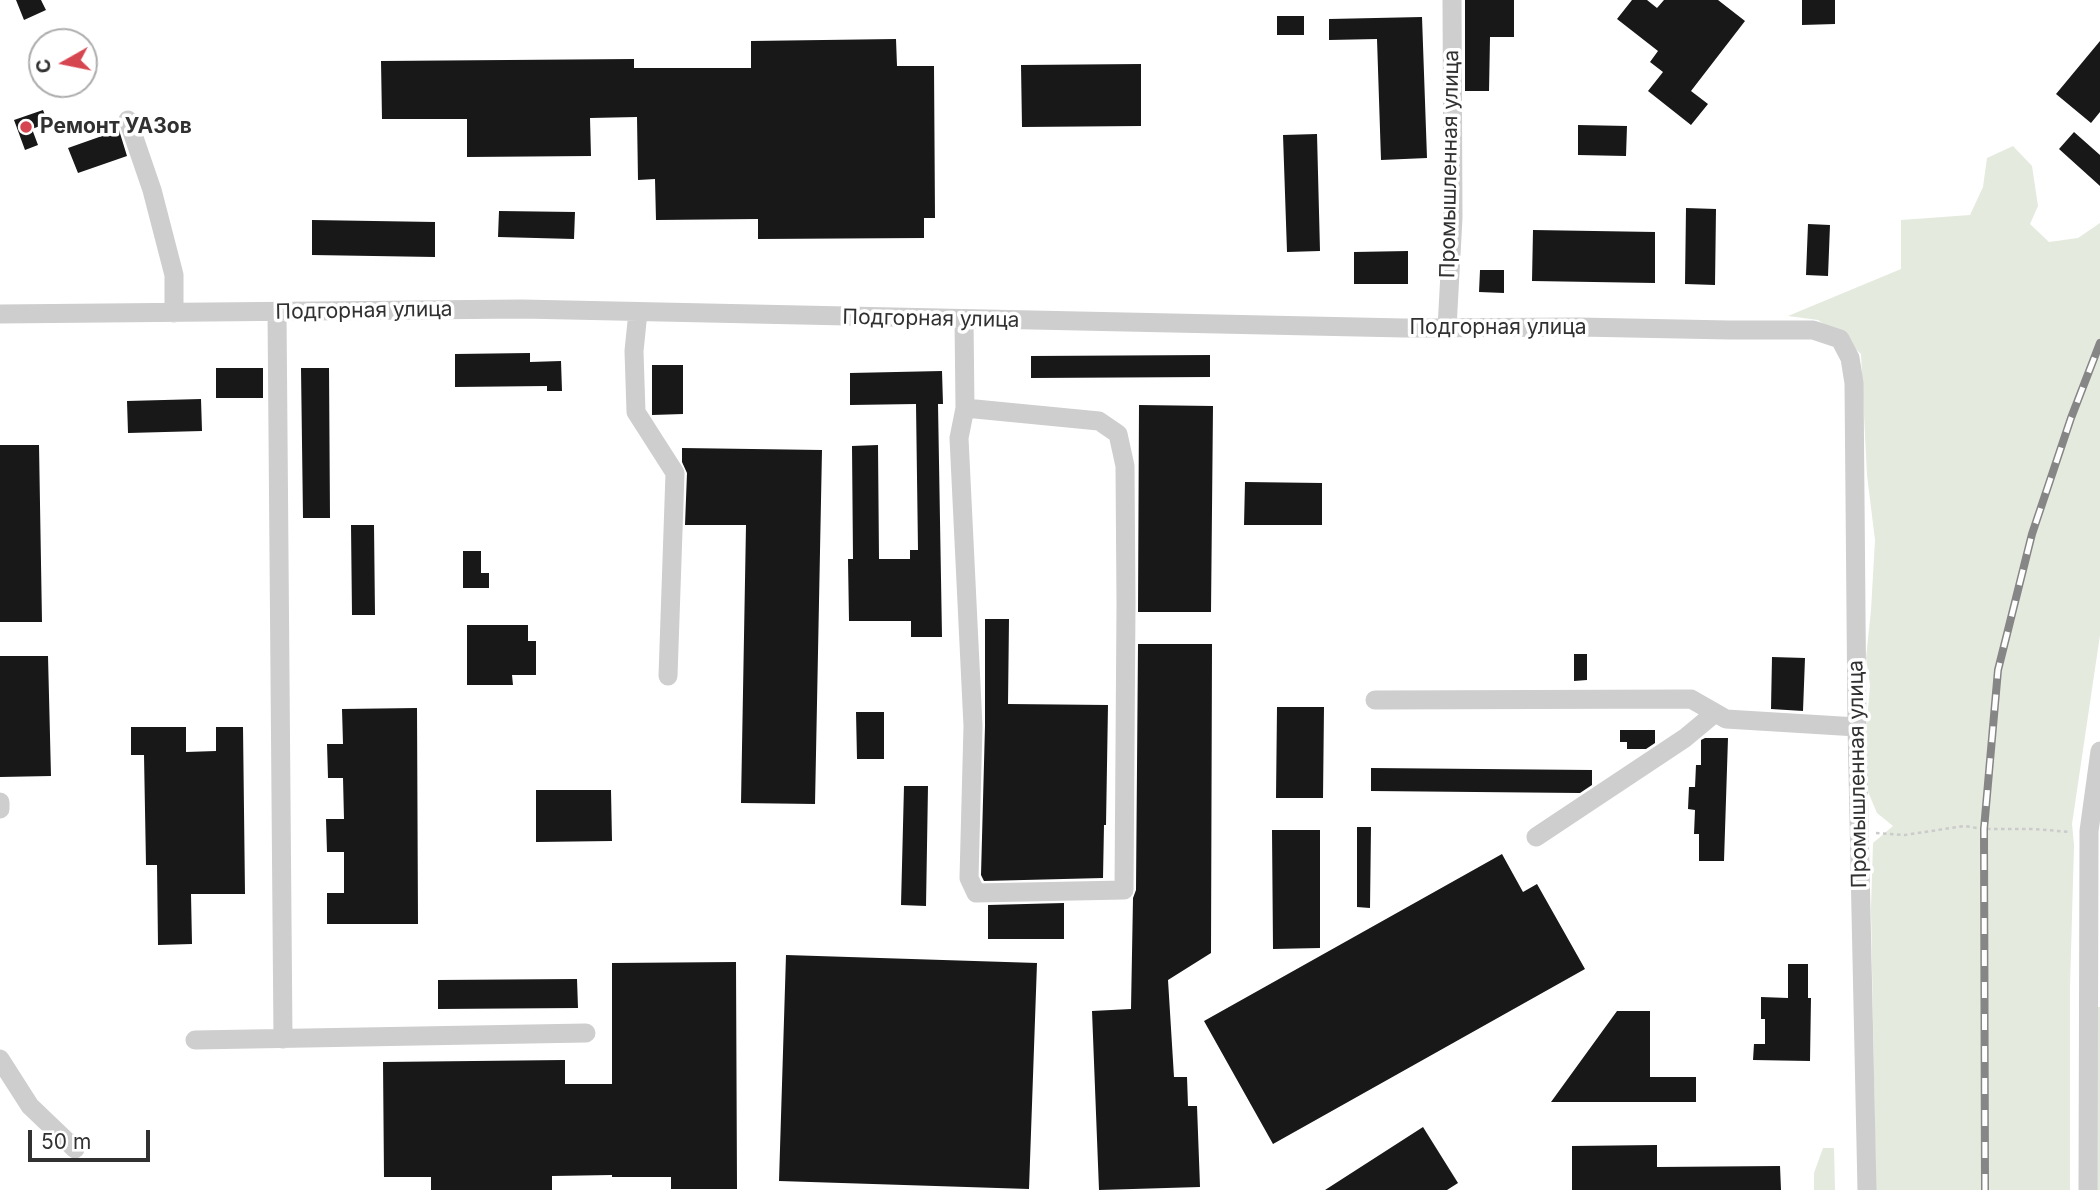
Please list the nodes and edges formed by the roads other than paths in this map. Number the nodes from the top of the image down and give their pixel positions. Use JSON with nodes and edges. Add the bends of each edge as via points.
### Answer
{"nodes":[{"id":1,"x":1452,"y":0,"type":"edge"},
{"id":2,"x":128,"y":120,"type":"dead end"},
{"id":3,"x":277,"y":312,"type":"junction"},
{"id":4,"x":638,"y":312,"type":"junction"},
{"id":5,"x":174,"y":313,"type":"junction"},
{"id":6,"x":0,"y":314,"type":"edge"},
{"id":7,"x":964,"y":319,"type":"junction"},
{"id":8,"x":1447,"y":328,"type":"junction"},
{"id":9,"x":1850,"y":358,"type":"joint"},
{"id":10,"x":965,"y":408,"type":"junction"},
{"id":11,"x":668,"y":676,"type":"dead end"},
{"id":12,"x":1375,"y":701,"type":"dead end"},
{"id":13,"x":1714,"y":713,"type":"junction"},
{"id":14,"x":1857,"y":727,"type":"junction"},
{"id":15,"x":2100,"y":751,"type":"edge"},
{"id":16,"x":2097,"y":795,"type":"edge"},
{"id":17,"x":0,"y":802,"type":"edge"},
{"id":18,"x":0,"y":809,"type":"edge"},
{"id":19,"x":1536,"y":837,"type":"dead end"},
{"id":20,"x":586,"y":1033,"type":"dead end"},
{"id":21,"x":283,"y":1039,"type":"junction"},
{"id":22,"x":195,"y":1040,"type":"dead end"},
{"id":23,"x":0,"y":1059,"type":"edge"},
{"id":24,"x":75,"y":1149,"type":"dead end"},
{"id":25,"x":1867,"y":1190,"type":"edge"},
{"id":26,"x":2088,"y":1190,"type":"edge"}],
"edges":[{"from":1,"to":8,"type":"street","name":"Промышленная улица","via":[[1453,218]]},
{"from":2,"to":5,"type":"street","via":[[174,275]]},
{"from":3,"to":4,"type":"street","name":"Подгорная улица"},
{"from":3,"to":5,"type":"street","name":"Подгорная улица"},
{"from":3,"to":21,"type":"street"},
{"from":4,"to":7,"type":"street","name":"Подгорная улица"},
{"from":4,"to":11,"type":"street","via":[[636,412],[675,473]]},
{"from":5,"to":6,"type":"street","name":"Подгорная улица"},
{"from":7,"to":8,"type":"street","name":"Подгорная улица"},
{"from":7,"to":10,"type":"street"},
{"from":8,"to":9,"type":"street","name":"Подгорная улица","via":[[1813,330],[1840,340]]},
{"from":9,"to":14,"type":"street","name":"Промышленная улица","via":[[1854,383]]},
{"from":10,"to":10,"type":"street","via":[[1099,421],[1118,434],[1125,466],[1124,890],[976,893],[969,878],[974,726],[959,438]]},
{"from":12,"to":13,"type":"street","via":[[1691,699]]},
{"from":13,"to":14,"type":"street","via":[[1726,719]]},
{"from":13,"to":19,"type":"street","via":[[1685,738]]},
{"from":14,"to":25,"type":"street","name":"Промышленная улица"},
{"from":15,"to":16,"type":"street"},
{"from":16,"to":26,"type":"street","via":[[2089,831]]},
{"from":17,"to":18,"type":"street"},
{"from":20,"to":21,"type":"street"},
{"from":21,"to":22,"type":"street"},
{"from":23,"to":24,"type":"street","via":[[30,1106]]}]}
